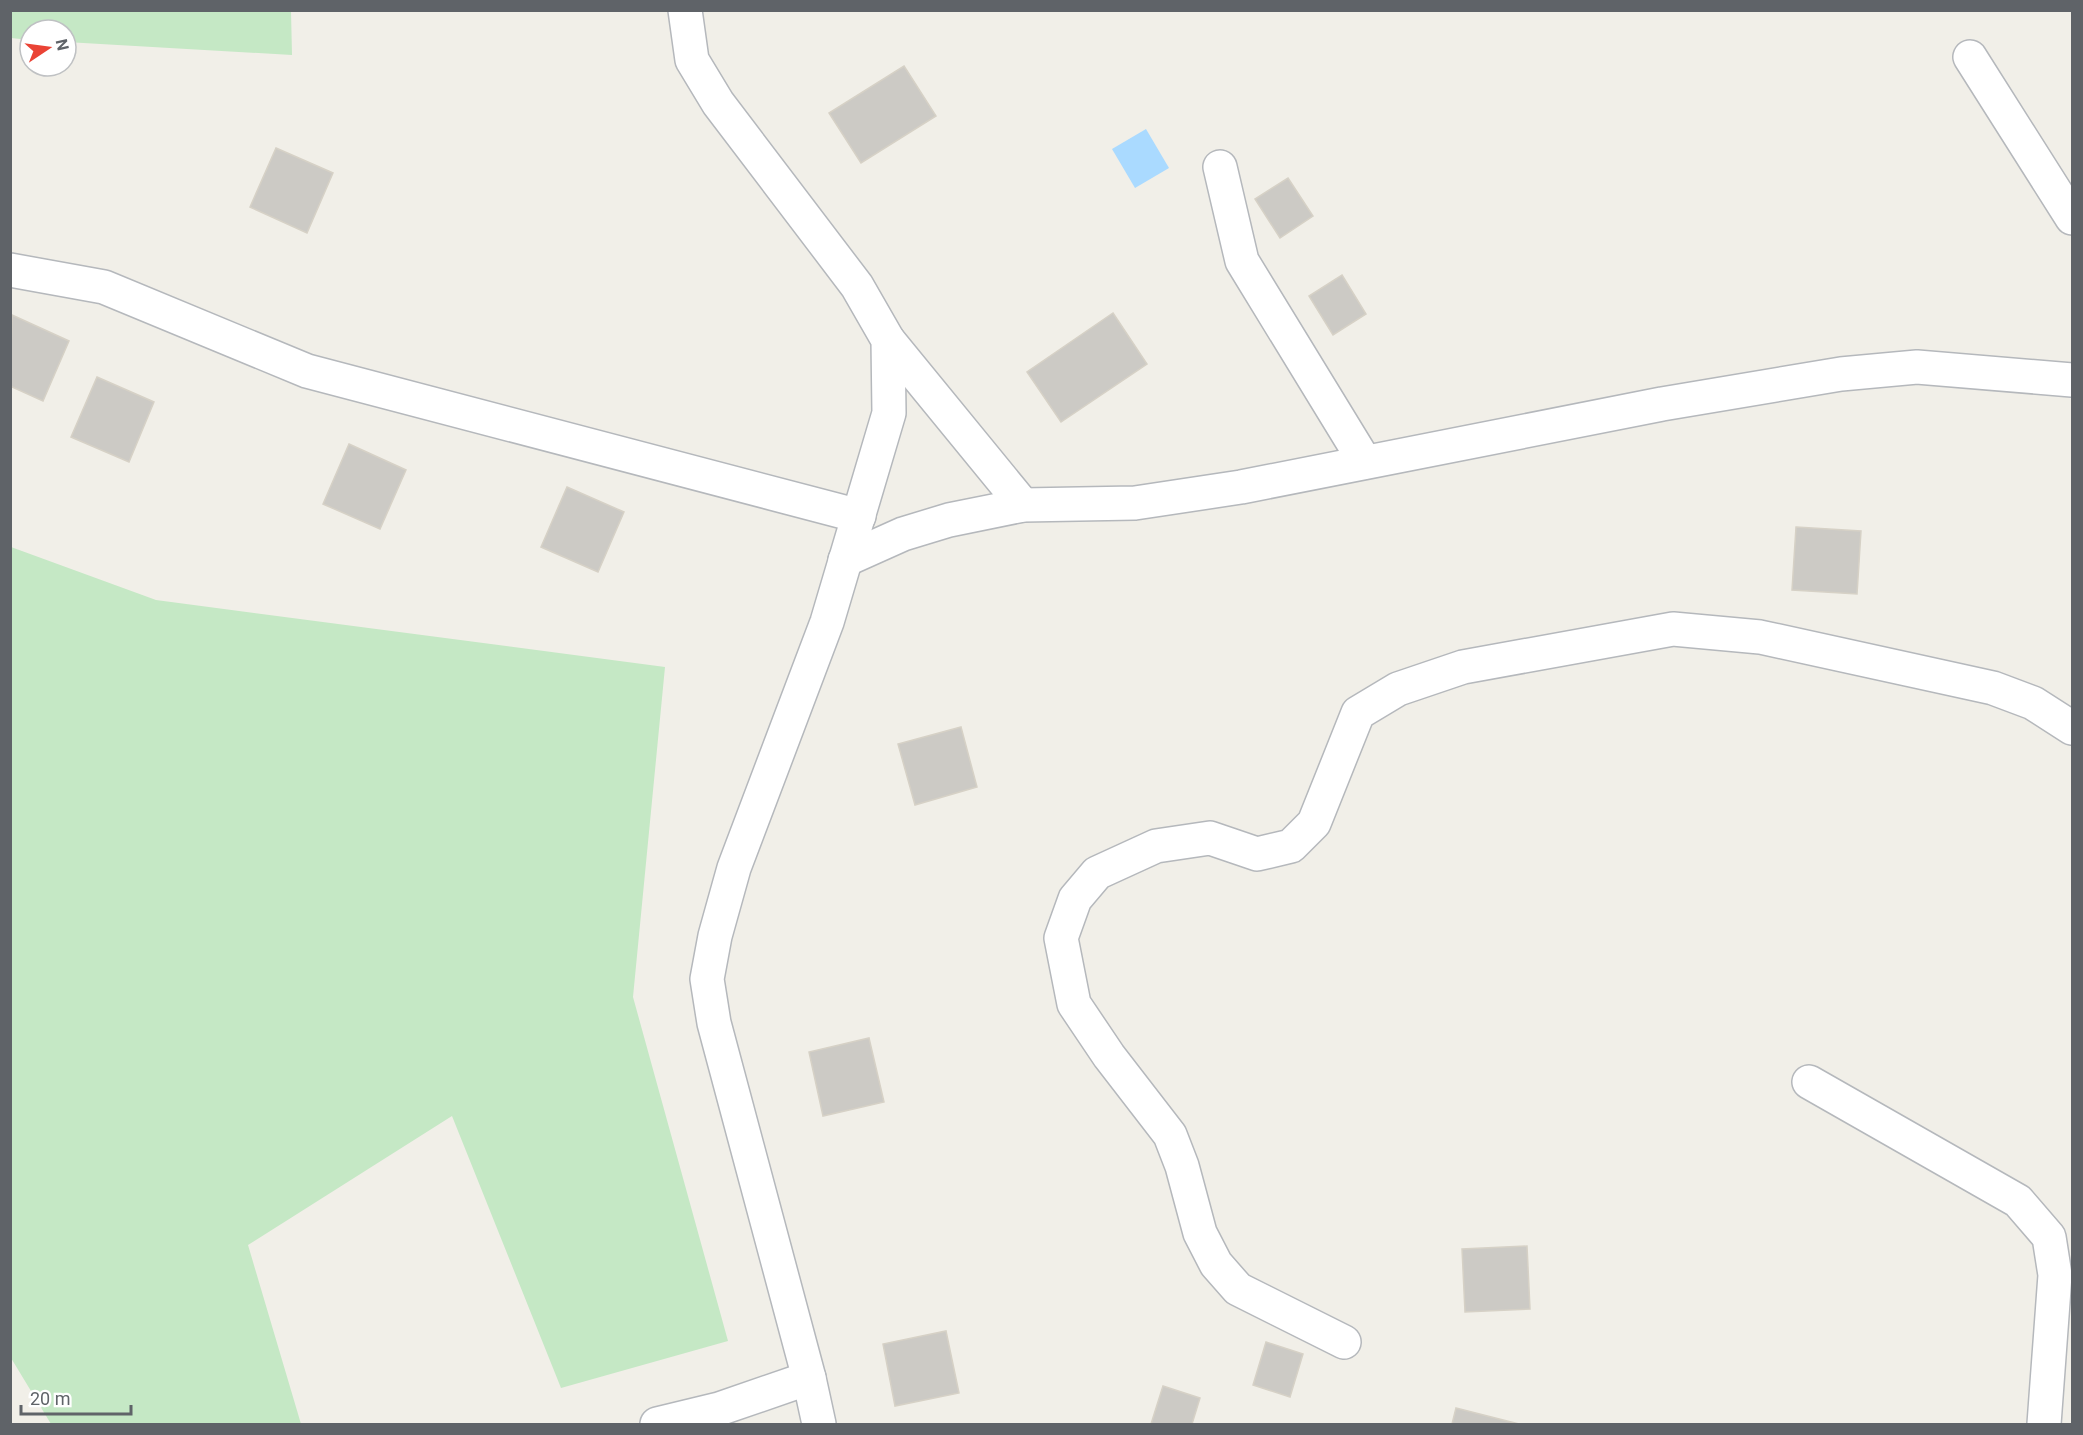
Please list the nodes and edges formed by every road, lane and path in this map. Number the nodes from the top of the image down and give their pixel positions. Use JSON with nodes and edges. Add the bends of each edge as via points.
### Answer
{"nodes":[{"id":1,"x":685,"y":10,"type":"edge"},
{"id":2,"x":1970,"y":57,"type":"dead end"},
{"id":3,"x":1220,"y":168,"type":"dead end"},
{"id":4,"x":2073,"y":218,"type":"edge"},
{"id":5,"x":10,"y":270,"type":"edge"},
{"id":6,"x":888,"y":340,"type":"junction"},
{"id":7,"x":2073,"y":380,"type":"edge"},
{"id":8,"x":1365,"y":462,"type":"junction"},
{"id":9,"x":1023,"y":504,"type":"junction"},
{"id":10,"x":859,"y":516,"type":"junction"},
{"id":11,"x":845,"y":560,"type":"junction"},
{"id":12,"x":2073,"y":728,"type":"edge"},
{"id":13,"x":1809,"y":1082,"type":"dead end"},
{"id":14,"x":1344,"y":1342,"type":"dead end"},
{"id":15,"x":808,"y":1378,"type":"junction"},
{"id":16,"x":657,"y":1425,"type":"edge"},
{"id":17,"x":819,"y":1425,"type":"edge"},
{"id":18,"x":2044,"y":1425,"type":"edge"}],
"edges":[{"from":1,"to":6,"type":"street","via":[[693,60],[718,103],[857,286]]},
{"from":2,"to":4,"type":"street"},
{"from":3,"to":8,"type":"street","via":[[1242,261]]},
{"from":5,"to":10,"type":"street","via":[[104,287],[307,371]]},
{"from":6,"to":9,"type":"street"},
{"from":6,"to":10,"type":"street","via":[[889,413]]},
{"from":7,"to":8,"type":"street","via":[[1917,367],[1841,374],[1662,404]]},
{"from":8,"to":9,"type":"street","via":[[1135,503]]},
{"from":9,"to":11,"type":"street","via":[[949,519]]},
{"from":10,"to":11,"type":"street"},
{"from":11,"to":15,"type":"street","via":[[827,622],[734,868],[707,979],[714,1023]]},
{"from":12,"to":14,"type":"street","via":[[2033,703],[1993,688],[1760,637],[1673,629],[1463,667],[1398,689],[1358,713],[1314,823],[1292,846],[1257,854],[1210,838],[1156,846],[1097,873],[1075,899],[1060,938],[1074,1004],[1170,1135],[1200,1233],[1216,1264],[1238,1289]]},
{"from":13,"to":18,"type":"street","via":[[2018,1201],[2049,1237],[2055,1275]]},
{"from":15,"to":16,"type":"street","via":[[719,1409]]},
{"from":15,"to":17,"type":"street"}]}
